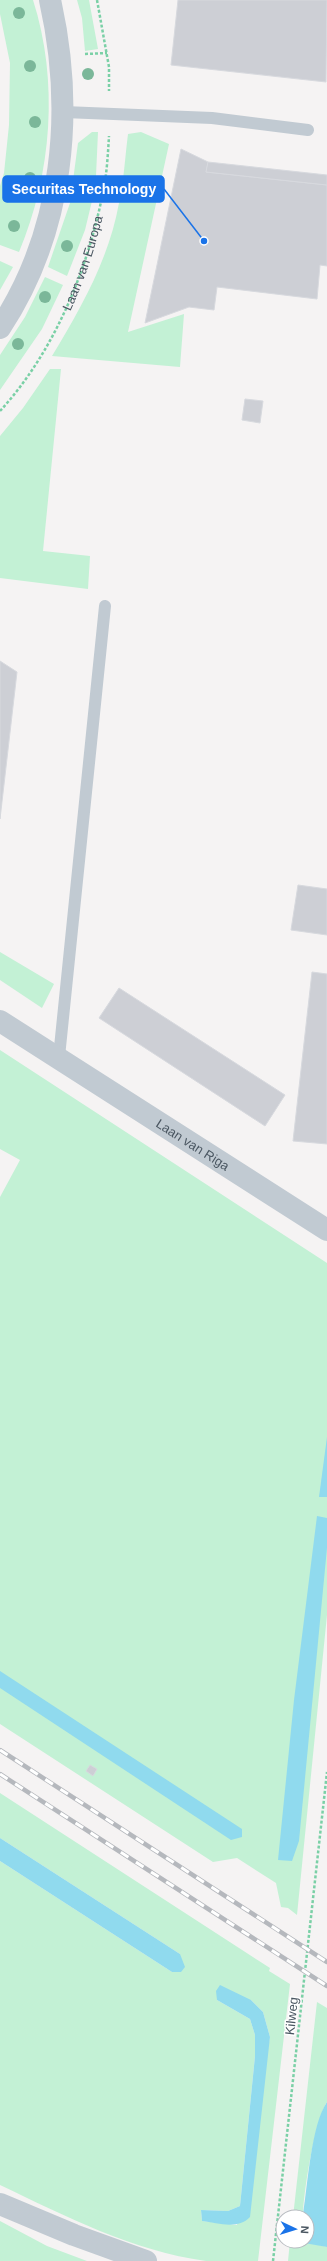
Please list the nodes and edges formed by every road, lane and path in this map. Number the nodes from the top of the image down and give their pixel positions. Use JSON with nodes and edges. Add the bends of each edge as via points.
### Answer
{"nodes":[{"id":1,"x":50,"y":0,"type":"edge"},
{"id":2,"x":97,"y":0,"type":"edge"},
{"id":3,"x":107,"y":53,"type":"junction"},
{"id":4,"x":79,"y":55,"type":"dead end"},
{"id":5,"x":64,"y":112,"type":"junction"},
{"id":6,"x":110,"y":113,"type":"junction"},
{"id":7,"x":308,"y":130,"type":"dead end"},
{"id":8,"x":0,"y":328,"type":"edge"},
{"id":9,"x":0,"y":411,"type":"edge"},
{"id":10,"x":105,"y":606,"type":"dead end"},
{"id":11,"x":0,"y":1022,"type":"edge"},
{"id":12,"x":59,"y":1057,"type":"junction"},
{"id":13,"x":327,"y":1230,"type":"edge"},
{"id":14,"x":327,"y":1772,"type":"edge"},
{"id":15,"x":0,"y":2204,"type":"edge"},
{"id":16,"x":146,"y":2261,"type":"edge"},
{"id":17,"x":273,"y":2261,"type":"edge"}],
"edges":[{"from":1,"to":5,"type":"street","via":[[61,55]]},
{"from":2,"to":3,"type":"path","name":"Laan van Europa"},
{"from":3,"to":4,"type":"path"},
{"from":3,"to":6,"type":"path","name":"Laan van Europa"},
{"from":5,"to":6,"type":"lane"},
{"from":5,"to":8,"type":"street","via":[[61,159],[54,199],[29,274]]},
{"from":6,"to":7,"type":"lane","via":[[212,118]]},
{"from":6,"to":9,"type":"path","name":"Laan van Europa","via":[[104,187],[91,245],[70,301],[42,354]]},
{"from":10,"to":12,"type":"lane"},
{"from":11,"to":12,"type":"street","name":"Laan van Riga"},
{"from":12,"to":13,"type":"street","name":"Laan van Riga"},
{"from":14,"to":17,"type":"path","name":"Kilweg"},
{"from":15,"to":16,"type":"street"}]}
